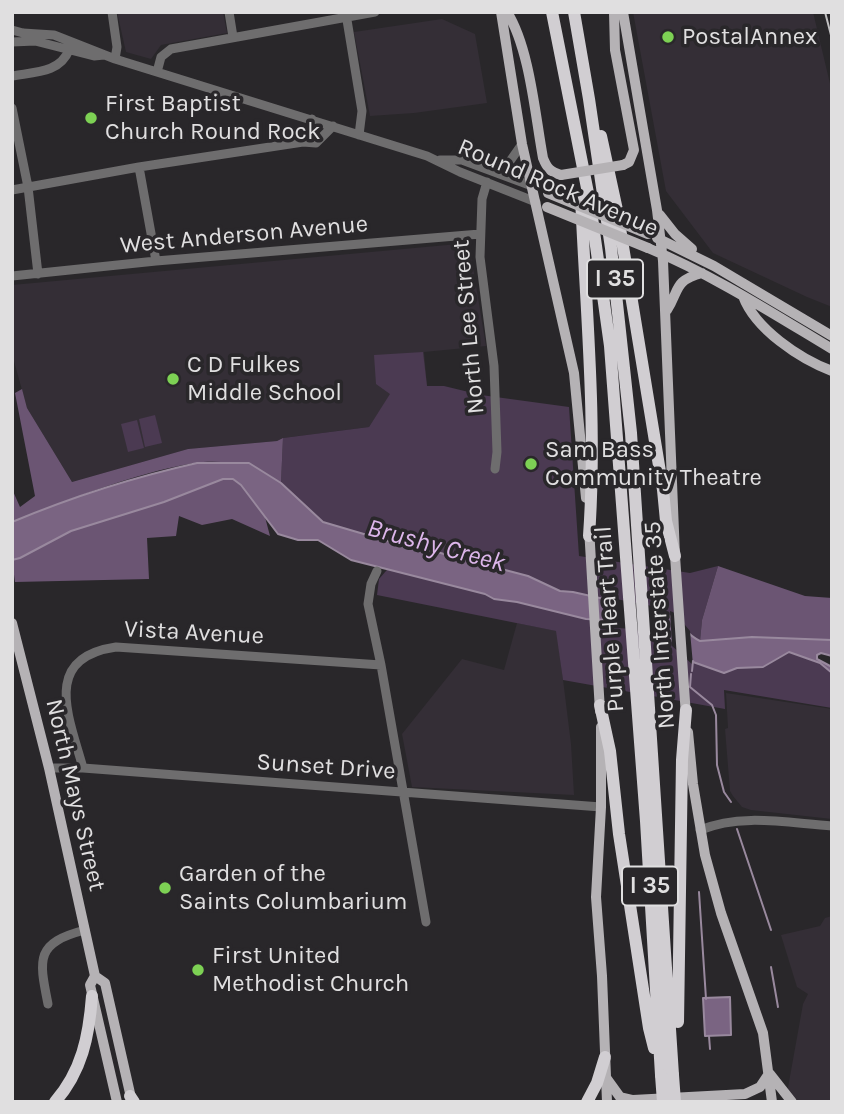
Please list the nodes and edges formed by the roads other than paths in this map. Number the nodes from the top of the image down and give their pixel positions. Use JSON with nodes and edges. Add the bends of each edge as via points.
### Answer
{"nodes":[{"id":1,"x":112,"y":12,"type":"edge"},
{"id":2,"x":229,"y":12,"type":"edge"},
{"id":3,"x":375,"y":12,"type":"edge"},
{"id":4,"x":501,"y":12,"type":"edge"},
{"id":5,"x":507,"y":12,"type":"edge"},
{"id":6,"x":552,"y":12,"type":"edge"},
{"id":7,"x":573,"y":12,"type":"edge"},
{"id":8,"x":614,"y":12,"type":"edge"},
{"id":9,"x":622,"y":12,"type":"edge"},
{"id":10,"x":346,"y":15,"type":"edge"},
{"id":11,"x":12,"y":30,"type":"edge"},
{"id":12,"x":233,"y":37,"type":"junction"},
{"id":13,"x":17,"y":41,"type":"edge"},
{"id":14,"x":69,"y":50,"type":"junction"},
{"id":15,"x":12,"y":51,"type":"edge"},
{"id":16,"x":104,"y":55,"type":"junction"},
{"id":17,"x":114,"y":59,"type":"junction"},
{"id":18,"x":157,"y":72,"type":"junction"},
{"id":19,"x":12,"y":76,"type":"edge"},
{"id":20,"x":589,"y":99,"type":"junction"},
{"id":21,"x":12,"y":108,"type":"edge"},
{"id":22,"x":312,"y":119,"type":"junction"},
{"id":23,"x":333,"y":126,"type":"junction"},
{"id":24,"x":359,"y":135,"type":"junction"},
{"id":25,"x":303,"y":142,"type":"junction"},
{"id":26,"x":522,"y":144,"type":"junction"},
{"id":27,"x":438,"y":160,"type":"junction"},
{"id":28,"x":139,"y":167,"type":"junction"},
{"id":29,"x":492,"y":170,"type":"junction"},
{"id":30,"x":583,"y":177,"type":"junction"},
{"id":31,"x":486,"y":182,"type":"junction"},
{"id":32,"x":532,"y":186,"type":"junction"},
{"id":33,"x":28,"y":187,"type":"junction"},
{"id":34,"x":12,"y":190,"type":"edge"},
{"id":35,"x":536,"y":202,"type":"junction"},
{"id":36,"x":657,"y":211,"type":"junction"},
{"id":37,"x":480,"y":234,"type":"junction"},
{"id":38,"x":661,"y":240,"type":"junction"},
{"id":39,"x":662,"y":254,"type":"junction"},
{"id":40,"x":156,"y":261,"type":"junction"},
{"id":41,"x":713,"y":266,"type":"junction"},
{"id":42,"x":38,"y":274,"type":"junction"},
{"id":43,"x":702,"y":274,"type":"junction"},
{"id":44,"x":12,"y":276,"type":"edge"},
{"id":45,"x":743,"y":296,"type":"junction"},
{"id":46,"x":665,"y":313,"type":"junction"},
{"id":47,"x":816,"y":333,"type":"junction"},
{"id":48,"x":832,"y":336,"type":"edge"},
{"id":49,"x":832,"y":349,"type":"edge"},
{"id":50,"x":832,"y":371,"type":"edge"},
{"id":51,"x":495,"y":469,"type":"dead end"},
{"id":52,"x":589,"y":539,"type":"junction"},
{"id":53,"x":633,"y":547,"type":"junction"},
{"id":54,"x":676,"y":556,"type":"junction"},
{"id":55,"x":377,"y":571,"type":"dead end"},
{"id":56,"x":12,"y":623,"type":"edge"},
{"id":57,"x":381,"y":665,"type":"junction"},
{"id":58,"x":600,"y":700,"type":"junction"},
{"id":59,"x":685,"y":706,"type":"junction"},
{"id":60,"x":49,"y":768,"type":"junction"},
{"id":61,"x":82,"y":768,"type":"junction"},
{"id":62,"x":403,"y":792,"type":"junction"},
{"id":63,"x":601,"y":807,"type":"junction"},
{"id":64,"x":832,"y":826,"type":"edge"},
{"id":65,"x":700,"y":830,"type":"junction"},
{"id":66,"x":426,"y":922,"type":"dead end"},
{"id":67,"x":85,"y":930,"type":"junction"},
{"id":68,"x":96,"y":976,"type":"junction"},
{"id":69,"x":92,"y":996,"type":"junction"},
{"id":70,"x":48,"y":1004,"type":"dead end"},
{"id":71,"x":605,"y":1057,"type":"junction"},
{"id":72,"x":769,"y":1072,"type":"junction"},
{"id":73,"x":667,"y":1075,"type":"junction"},
{"id":74,"x":606,"y":1078,"type":"junction"},
{"id":75,"x":132,"y":1100,"type":"edge"},
{"id":76,"x":55,"y":1102,"type":"edge"},
{"id":77,"x":117,"y":1102,"type":"edge"},
{"id":78,"x":587,"y":1102,"type":"edge"},
{"id":79,"x":607,"y":1102,"type":"edge"},
{"id":80,"x":663,"y":1102,"type":"edge"},
{"id":81,"x":675,"y":1102,"type":"edge"},
{"id":82,"x":772,"y":1102,"type":"edge"},
{"id":83,"x":792,"y":1102,"type":"edge"}],
"edges":[{"from":1,"to":17,"type":"street","via":[[117,47]]},
{"from":2,"to":12,"type":"street"},
{"from":3,"to":10,"type":"street"},
{"from":4,"to":26,"type":"main road"},
{"from":5,"to":8,"type":"main road","bridge":true,"via":[[525,59],[543,158],[552,173],[561,175],[623,165],[634,150],[615,50]]},
{"from":6,"to":30,"type":"highway","name":"Purple Heart Trail","number":"I 35"},
{"from":7,"to":20,"type":"highway","name":"Purple Heart Trail","number":"I 35"},
{"from":9,"to":36,"type":"main road","name":"North Interstate 35"},
{"from":10,"to":12,"type":"street"},
{"from":10,"to":24,"type":"street","via":[[362,111]]},
{"from":11,"to":16,"type":"street","name":"Round Rock Avenue","via":[[54,35]]},
{"from":12,"to":18,"type":"street","via":[[165,51]]},
{"from":13,"to":14,"type":"street","name":"Round Rock Avenue"},
{"from":13,"to":15,"type":"street"},
{"from":14,"to":16,"type":"street","name":"Round Rock Avenue"},
{"from":14,"to":19,"type":"street","via":[[54,68]]},
{"from":16,"to":17,"type":"street","name":"Round Rock Avenue"},
{"from":17,"to":18,"type":"street","name":"Round Rock Avenue"},
{"from":18,"to":22,"type":"street","name":"Round Rock Avenue"},
{"from":20,"to":53,"type":"highway","name":"Purple Heart Trail","number":"I 35","via":[[623,350]]},
{"from":20,"to":54,"type":"highway","via":[[617,210],[666,521]]},
{"from":21,"to":33,"type":"street"},
{"from":22,"to":23,"type":"street","name":"Round Rock Avenue"},
{"from":22,"to":25,"type":"street"},
{"from":23,"to":24,"type":"street","name":"Round Rock Avenue"},
{"from":23,"to":25,"type":"street","via":[[321,141]]},
{"from":24,"to":27,"type":"street","name":"Round Rock Avenue"},
{"from":25,"to":28,"type":"street"},
{"from":26,"to":29,"type":"street","via":[[508,164]]},
{"from":26,"to":32,"type":"main road"},
{"from":27,"to":29,"type":"street","name":"Round Rock Avenue","via":[[462,160]]},
{"from":27,"to":31,"type":"street","name":"Round Rock Avenue"},
{"from":28,"to":33,"type":"street"},
{"from":28,"to":40,"type":"street"},
{"from":29,"to":32,"type":"street","name":"Round Rock Avenue"},
{"from":30,"to":52,"type":"highway","via":[[580,190],[593,407]]},
{"from":30,"to":53,"type":"highway","name":"Purple Heart Trail","number":"I 35","via":[[610,345]]},
{"from":31,"to":35,"type":"street","name":"Round Rock Avenue"},
{"from":31,"to":37,"type":"street","name":"North Lee Street"},
{"from":32,"to":35,"type":"main road"},
{"from":32,"to":38,"type":"main road","name":"Round Rock Avenue","bridge":true},
{"from":33,"to":34,"type":"street"},
{"from":33,"to":42,"type":"street"},
{"from":35,"to":39,"type":"main road","name":"Round Rock Avenue","bridge":true},
{"from":35,"to":52,"type":"main road","via":[[574,373]]},
{"from":36,"to":38,"type":"main road","name":"North Interstate 35"},
{"from":36,"to":41,"type":"main road","via":[[680,240]]},
{"from":37,"to":40,"type":"street","name":"West Anderson Avenue"},
{"from":37,"to":51,"type":"street","name":"North Lee Street","via":[[481,278],[494,366]]},
{"from":38,"to":39,"type":"main road","name":"North Interstate 35"},
{"from":38,"to":41,"type":"main road","name":"Round Rock Avenue"},
{"from":39,"to":43,"type":"main road","name":"Round Rock Avenue"},
{"from":39,"to":46,"type":"main road","name":"North Interstate 35"},
{"from":40,"to":42,"type":"street","name":"West Anderson Avenue"},
{"from":41,"to":47,"type":"main road"},
{"from":42,"to":44,"type":"street","name":"West Anderson Avenue"},
{"from":43,"to":45,"type":"main road","name":"Round Rock Avenue"},
{"from":43,"to":46,"type":"main road","via":[[678,285]]},
{"from":45,"to":47,"type":"main road","name":"Round Rock Avenue"},
{"from":45,"to":50,"type":"main road","via":[[746,306],[788,349]]},
{"from":46,"to":54,"type":"main road","name":"North Interstate 35"},
{"from":47,"to":48,"type":"main road"},
{"from":47,"to":49,"type":"main road"},
{"from":52,"to":58,"type":"main road"},
{"from":53,"to":73,"type":"highway","name":"Purple Heart Trail","number":"I 35"},
{"from":54,"to":59,"type":"main road","name":"North Interstate 35"},
{"from":55,"to":57,"type":"street","via":[[368,604]]},
{"from":56,"to":60,"type":"main road","name":"North Mays Street"},
{"from":57,"to":61,"type":"street","name":"Vista Avenue","via":[[116,647],[94,651],[78,662],[65,686]]},
{"from":57,"to":62,"type":"street"},
{"from":58,"to":63,"type":"main road"},
{"from":58,"to":73,"type":"highway","via":[[649,1028]]},
{"from":59,"to":65,"type":"main road","name":"North Interstate 35"},
{"from":59,"to":73,"type":"highway","via":[[678,1029]]},
{"from":60,"to":61,"type":"street","name":"Sunset Drive"},
{"from":60,"to":67,"type":"main road","name":"North Mays Street"},
{"from":61,"to":62,"type":"street","name":"Sunset Drive"},
{"from":62,"to":63,"type":"street","name":"Sunset Drive"},
{"from":62,"to":66,"type":"street"},
{"from":63,"to":71,"type":"main road","via":[[596,897]]},
{"from":64,"to":65,"type":"street","via":[[744,819]]},
{"from":65,"to":72,"type":"main road","name":"North Interstate 35","via":[[721,913],[764,1033]]},
{"from":67,"to":68,"type":"main road","name":"North Mays Street"},
{"from":67,"to":70,"type":"street","via":[[54,941],[45,953],[42,976]]},
{"from":68,"to":69,"type":"main road","name":"North Mays Street","via":[[90,985]]},
{"from":68,"to":75,"type":"main road","name":"North Mays Street","via":[[105,983]]},
{"from":69,"to":76,"type":"highway","via":[[83,1054]]},
{"from":69,"to":77,"type":"main road","name":"North Mays Street"},
{"from":71,"to":74,"type":"main road"},
{"from":71,"to":78,"type":"highway"},
{"from":72,"to":74,"type":"main road","via":[[760,1087],[745,1094],[633,1100],[620,1097]]},
{"from":72,"to":82,"type":"main road","name":"North Interstate 35"},
{"from":72,"to":83,"type":"main road"},
{"from":73,"to":80,"type":"highway","name":"Purple Heart Trail","number":"I 35","bridge":true},
{"from":73,"to":81,"type":"highway","name":"Purple Heart Trail","number":"I 35","bridge":true},
{"from":74,"to":79,"type":"main road"}]}
